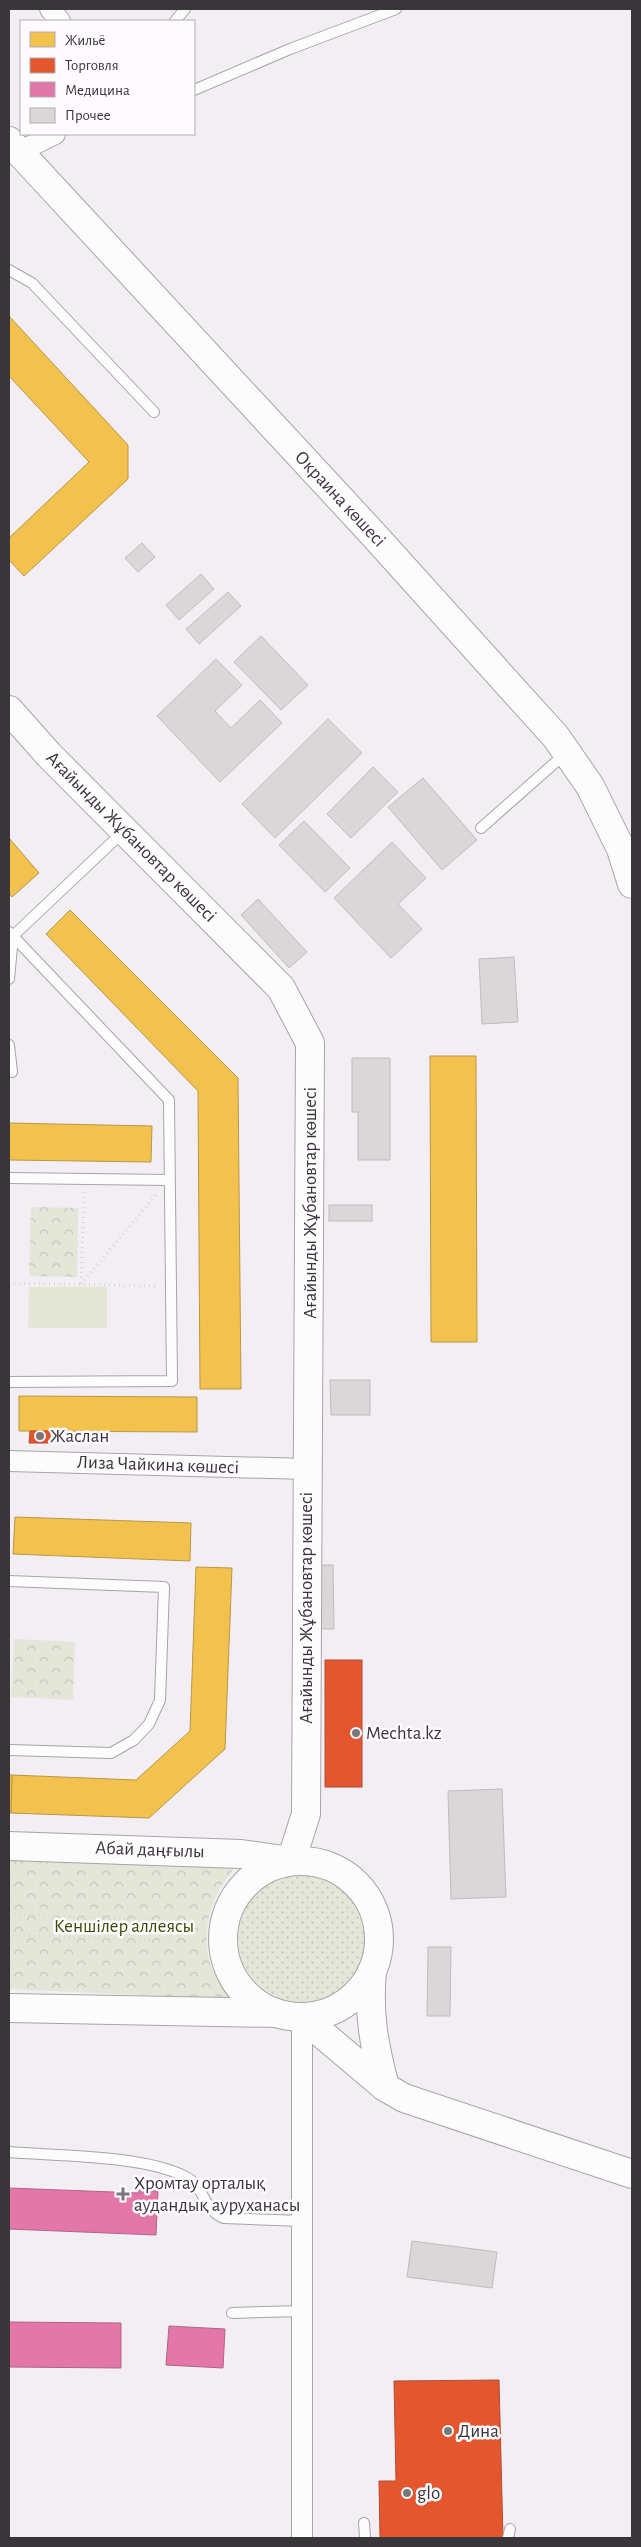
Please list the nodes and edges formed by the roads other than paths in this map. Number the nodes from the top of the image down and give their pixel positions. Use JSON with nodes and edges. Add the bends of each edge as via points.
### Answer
{"nodes":[{"id":1,"x":50,"y":9,"type":"edge"},
{"id":2,"x":186,"y":9,"type":"edge"},
{"id":3,"x":396,"y":9,"type":"edge"},
{"id":4,"x":59,"y":20,"type":"edge"},
{"id":5,"x":176,"y":20,"type":"edge"},
{"id":6,"x":195,"y":90,"type":"edge"},
{"id":7,"x":53,"y":135,"type":"edge"},
{"id":8,"x":12,"y":152,"type":"edge"},
{"id":9,"x":9,"y":270,"type":"edge"},
{"id":10,"x":154,"y":412,"type":"dead end"},
{"id":11,"x":9,"y":710,"type":"edge"},
{"id":12,"x":566,"y":752,"type":"junction"},
{"id":13,"x":481,"y":828,"type":"dead end"},
{"id":14,"x":124,"y":830,"type":"junction"},
{"id":15,"x":632,"y":884,"type":"edge"},
{"id":16,"x":11,"y":934,"type":"edge"},
{"id":17,"x":9,"y":979,"type":"edge"},
{"id":18,"x":9,"y":1045,"type":"edge"},
{"id":19,"x":12,"y":1072,"type":"dead end"},
{"id":20,"x":9,"y":1178,"type":"edge"},
{"id":21,"x":169,"y":1180,"type":"junction"},
{"id":22,"x":9,"y":1382,"type":"edge"},
{"id":23,"x":9,"y":1460,"type":"edge"},
{"id":24,"x":307,"y":1469,"type":"junction"},
{"id":25,"x":9,"y":1580,"type":"edge"},
{"id":26,"x":9,"y":1750,"type":"edge"},
{"id":27,"x":306,"y":1814,"type":"junction"},
{"id":28,"x":9,"y":1846,"type":"edge"},
{"id":29,"x":291,"y":1861,"type":"junction"},
{"id":30,"x":329,"y":1866,"type":"junction"},
{"id":31,"x":372,"y":1971,"type":"junction"},
{"id":32,"x":9,"y":2008,"type":"edge"},
{"id":33,"x":289,"y":2015,"type":"junction"},
{"id":34,"x":385,"y":2087,"type":"junction"},
{"id":35,"x":9,"y":2152,"type":"edge"},
{"id":36,"x":632,"y":2174,"type":"edge"},
{"id":37,"x":302,"y":2221,"type":"junction"},
{"id":38,"x":302,"y":2311,"type":"junction"},
{"id":39,"x":232,"y":2313,"type":"dead end"},
{"id":40,"x":364,"y":2523,"type":"dead end"},
{"id":41,"x":302,"y":2538,"type":"edge"},
{"id":42,"x":365,"y":2538,"type":"edge"}],
"edges":[{"from":1,"to":4,"type":"street"},
{"from":2,"to":5,"type":"lane"},
{"from":3,"to":6,"type":"lane"},
{"from":7,"to":8,"type":"street"},
{"from":8,"to":12,"type":"street","name":"Окраина көшесі","via":[[512,686]]},
{"from":9,"to":10,"type":"lane","via":[[32,283]]},
{"from":11,"to":14,"type":"street","name":"Ағайынды Жұбановтар көшесі"},
{"from":12,"to":13,"type":"lane"},
{"from":12,"to":15,"type":"street","name":"Окраина көшесі","via":[[590,786],[621,849]]},
{"from":14,"to":16,"type":"lane"},
{"from":14,"to":24,"type":"street","name":"Ағайынды Жұбановтар көшесі","via":[[281,988],[310,1043]]},
{"from":16,"to":17,"type":"lane"},
{"from":16,"to":21,"type":"lane","via":[[169,1100]]},
{"from":18,"to":19,"type":"lane"},
{"from":20,"to":21,"type":"lane"},
{"from":21,"to":22,"type":"lane","via":[[172,1381]]},
{"from":23,"to":24,"type":"street","name":"Лиза Чайкина көшесі"},
{"from":24,"to":27,"type":"street","name":"Ағайынды Жұбановтар көшесі"},
{"from":25,"to":26,"type":"lane","via":[[164,1587],[160,1700],[150,1724],[134,1740],[111,1753]]},
{"from":27,"to":29,"type":"street"},
{"from":27,"to":30,"type":"street"},
{"from":28,"to":29,"type":"street","name":"Абай даңғылы","via":[[241,1854]]},
{"from":29,"to":30,"type":"street"},
{"from":29,"to":33,"type":"street","via":[[274,1865],[245,1884],[234,1898],[224,1931],[226,1957],[236,1981],[254,2000]]},
{"from":30,"to":31,"type":"street","via":[[345,1874],[370,1901],[379,1936],[378,1954]]},
{"from":31,"to":33,"type":"street","via":[[363,1987],[344,2004],[320,2015]]},
{"from":31,"to":34,"type":"street","via":[[369,2002],[373,2040]]},
{"from":32,"to":33,"type":"street"},
{"from":33,"to":34,"type":"street"},
{"from":33,"to":37,"type":"street"},
{"from":34,"to":36,"type":"street","via":[[427,2107]]},
{"from":35,"to":37,"type":"lane","via":[[139,2163],[171,2170],[189,2178],[215,2215]]},
{"from":37,"to":38,"type":"street"},
{"from":38,"to":39,"type":"lane"},
{"from":38,"to":41,"type":"street"},
{"from":40,"to":42,"type":"lane"}]}
